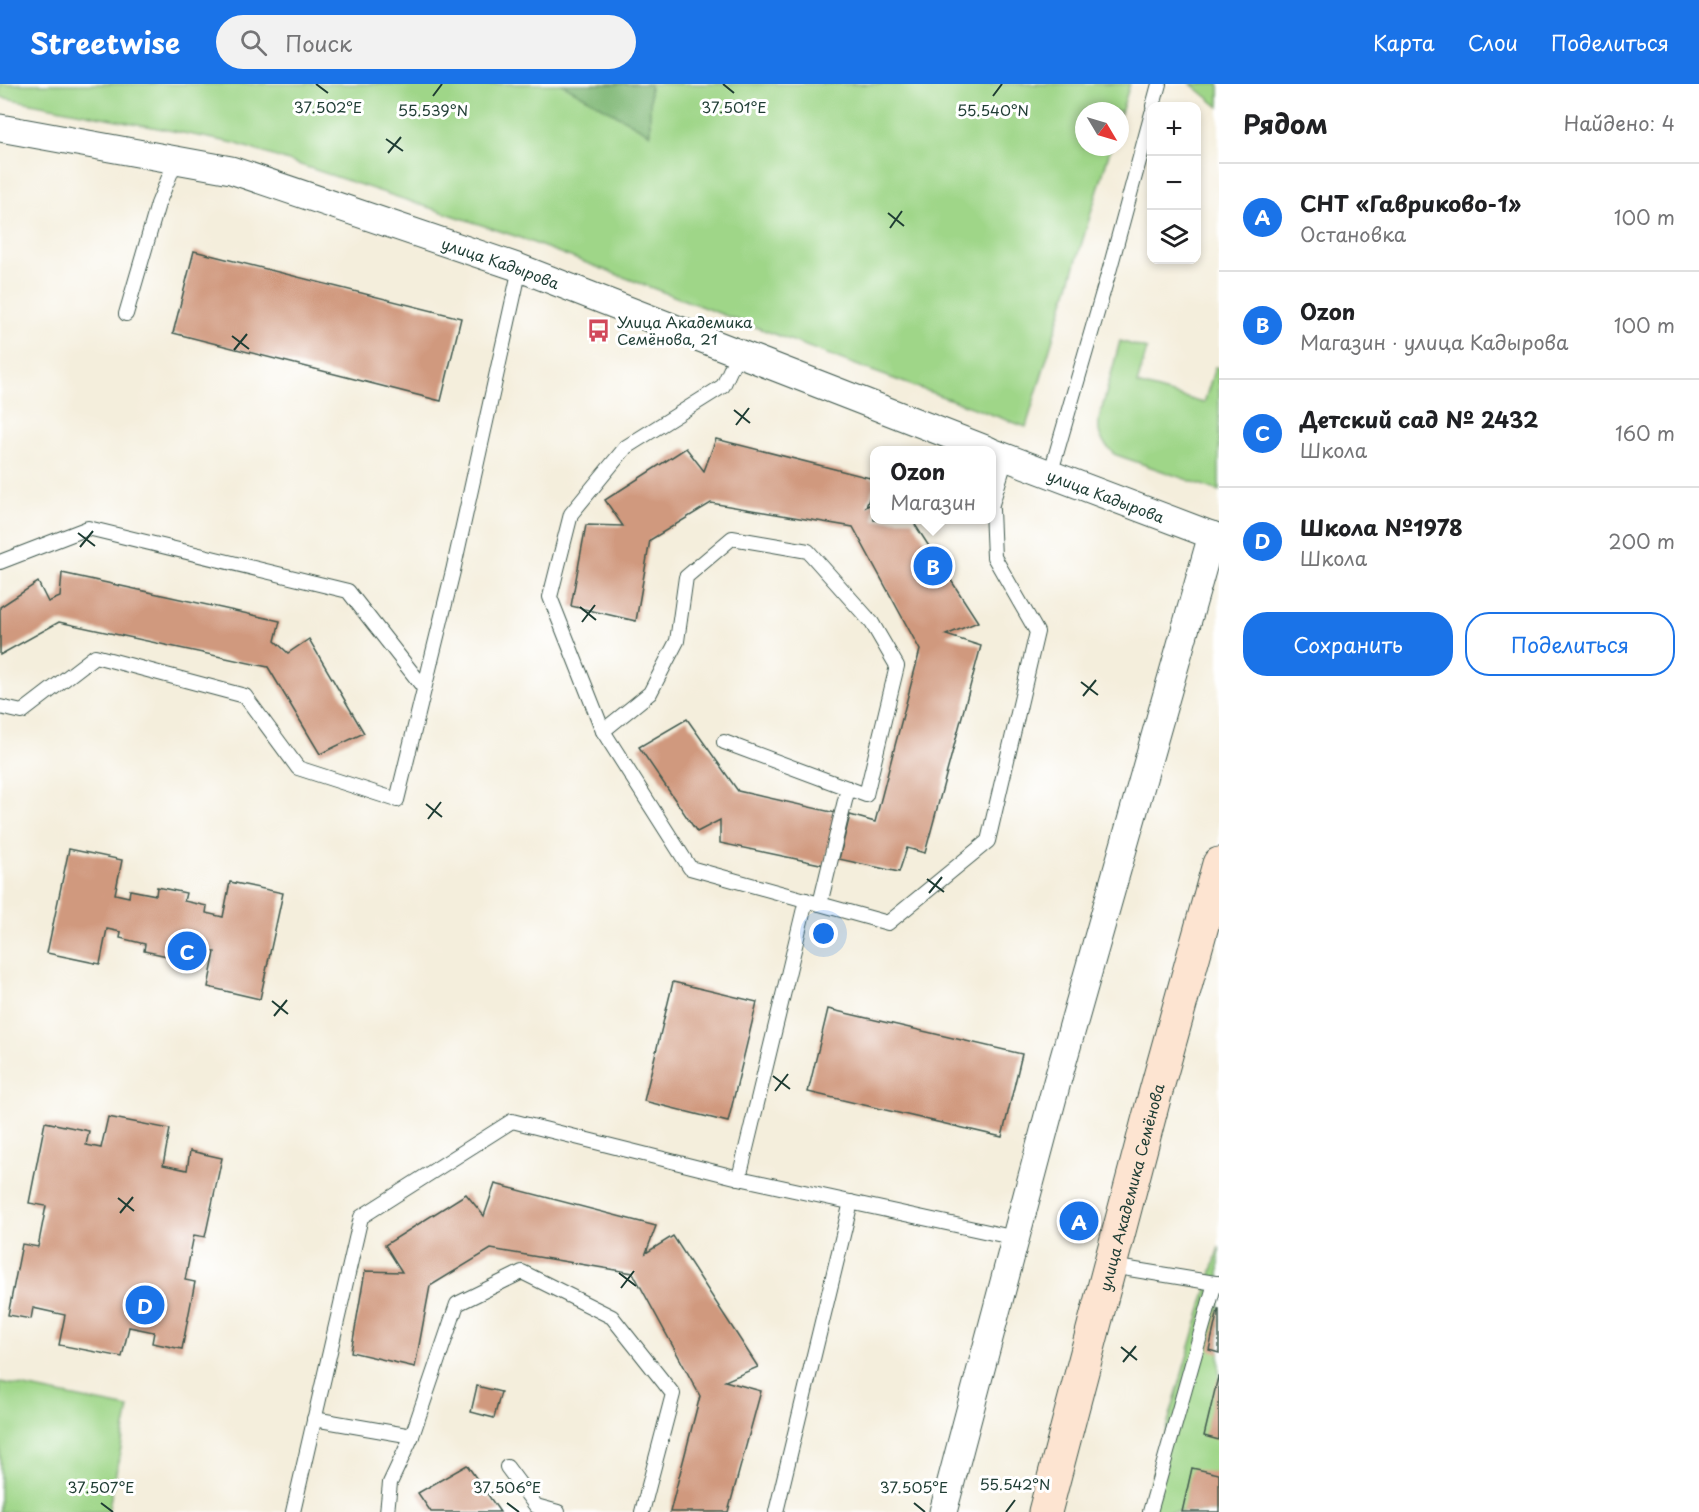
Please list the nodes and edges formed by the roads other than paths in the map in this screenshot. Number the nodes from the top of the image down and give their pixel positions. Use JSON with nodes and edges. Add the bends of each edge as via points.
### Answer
{"nodes":[{"id":1,"x":1159,"y":84,"type":"edge"},
{"id":2,"x":1154,"y":102,"type":"edge"},
{"id":3,"x":0,"y":128,"type":"edge"},
{"id":4,"x":1147,"y":131,"type":"edge"},
{"id":5,"x":176,"y":160,"type":"junction"},
{"id":6,"x":520,"y":268,"type":"junction"},
{"id":7,"x":126,"y":314,"type":"dead end"},
{"id":8,"x":738,"y":353,"type":"junction"},
{"id":9,"x":977,"y":446,"type":"edge"},
{"id":10,"x":996,"y":453,"type":"edge"},
{"id":11,"x":1050,"y":475,"type":"junction"},
{"id":12,"x":993,"y":524,"type":"edge"},
{"id":13,"x":1216,"y":536,"type":"edge"},
{"id":14,"x":0,"y":562,"type":"edge"},
{"id":15,"x":424,"y":688,"type":"junction"},
{"id":16,"x":0,"y":707,"type":"edge"},
{"id":17,"x":603,"y":731,"type":"junction"},
{"id":18,"x":724,"y":742,"type":"dead end"},
{"id":19,"x":848,"y":788,"type":"junction"},
{"id":20,"x":1219,"y":864,"type":"edge"},
{"id":21,"x":806,"y":900,"type":"junction"},
{"id":22,"x":1214,"y":902,"type":"edge"},
{"id":23,"x":820,"y":904,"type":"junction"},
{"id":24,"x":739,"y":1178,"type":"junction"},
{"id":25,"x":851,"y":1202,"type":"junction"},
{"id":26,"x":1016,"y":1238,"type":"junction"},
{"id":27,"x":1110,"y":1266,"type":"junction"},
{"id":28,"x":1217,"y":1283,"type":"edge"},
{"id":29,"x":314,"y":1419,"type":"junction"},
{"id":30,"x":412,"y":1436,"type":"junction"},
{"id":31,"x":507,"y":1467,"type":"dead end"},
{"id":32,"x":293,"y":1512,"type":"edge"},
{"id":33,"x":387,"y":1512,"type":"edge"},
{"id":34,"x":558,"y":1512,"type":"edge"},
{"id":35,"x":642,"y":1512,"type":"edge"},
{"id":36,"x":776,"y":1512,"type":"edge"},
{"id":37,"x":943,"y":1512,"type":"edge"},
{"id":38,"x":1045,"y":1512,"type":"edge"},
{"id":39,"x":1150,"y":1512,"type":"edge"}],
"edges":[{"from":1,"to":2,"type":"lane"},
{"from":3,"to":5,"type":"street","name":"улица Кадырова"},
{"from":4,"to":11,"type":"lane"},
{"from":5,"to":6,"type":"street","name":"улица Кадырова","via":[[231,170]]},
{"from":5,"to":7,"type":"lane","via":[[158,204]]},
{"from":6,"to":8,"type":"street","name":"улица Кадырова"},
{"from":6,"to":15,"type":"lane"},
{"from":8,"to":9,"type":"street","name":"улица Кадырова"},
{"from":8,"to":17,"type":"lane","via":[[723,386],[626,447],[571,514],[550,597]]},
{"from":10,"to":11,"type":"street","name":"улица Кадырова"},
{"from":11,"to":13,"type":"street","name":"улица Кадырова"},
{"from":12,"to":23,"type":"lane","via":[[994,557],[1037,632],[988,841],[888,923]]},
{"from":13,"to":26,"type":"street","via":[[1060,1071]]},
{"from":14,"to":15,"type":"lane","via":[[88,528],[348,591]]},
{"from":15,"to":16,"type":"lane","via":[[397,800],[298,768],[245,696],[94,657],[22,712]]},
{"from":17,"to":19,"type":"lane","via":[[650,693],[677,641],[686,577],[732,538],[808,551],[872,623],[897,666],[866,795]]},
{"from":17,"to":21,"type":"lane","via":[[690,868]]},
{"from":18,"to":19,"type":"lane"},
{"from":19,"to":23,"type":"lane"},
{"from":20,"to":22,"type":"main road","name":"улица Академика Семёнова"},
{"from":21,"to":23,"type":"lane"},
{"from":21,"to":24,"type":"lane"},
{"from":22,"to":27,"type":"main road","name":"улица Академика Семёнова"},
{"from":24,"to":25,"type":"lane"},
{"from":24,"to":29,"type":"lane","via":[[512,1121],[361,1217]]},
{"from":25,"to":26,"type":"lane"},
{"from":25,"to":36,"type":"lane"},
{"from":26,"to":37,"type":"street"},
{"from":27,"to":28,"type":"lane"},
{"from":27,"to":38,"type":"main road","name":"улица Академика Семёнова"},
{"from":28,"to":39,"type":"lane"},
{"from":29,"to":30,"type":"lane"},
{"from":29,"to":32,"type":"lane"},
{"from":30,"to":33,"type":"lane","via":[[390,1483]]},
{"from":30,"to":35,"type":"lane","via":[[457,1304],[522,1272],[612,1317],[673,1394]]},
{"from":31,"to":34,"type":"lane","via":[[536,1506]]}]}
